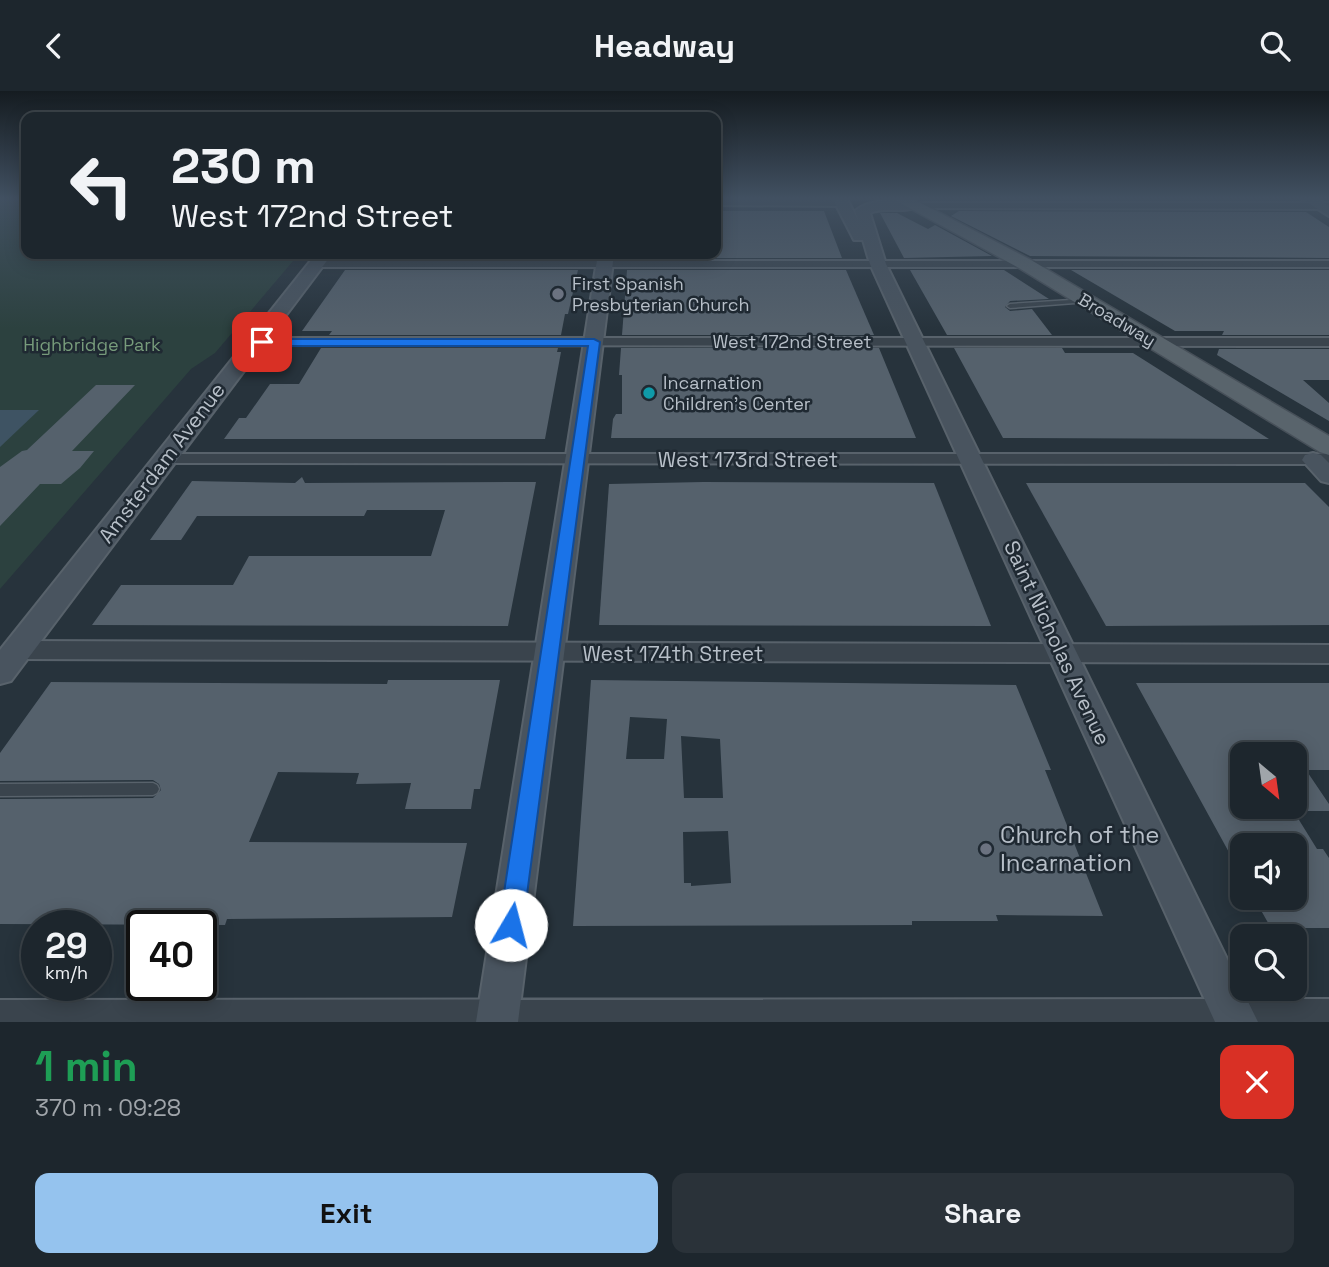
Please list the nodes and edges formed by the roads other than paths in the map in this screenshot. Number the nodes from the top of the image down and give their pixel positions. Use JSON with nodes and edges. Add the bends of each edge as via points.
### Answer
{"nodes":[{"id":1,"x":862,"y":242,"type":"edge"},
{"id":2,"x":871,"y":242,"type":"edge"},
{"id":3,"x":984,"y":242,"type":"edge"},
{"id":4,"x":320,"y":259,"type":"edge"},
{"id":5,"x":605,"y":259,"type":"edge"},
{"id":6,"x":878,"y":264,"type":"junction"},
{"id":7,"x":1025,"y":264,"type":"junction"},
{"id":8,"x":1329,"y":264,"type":"edge"},
{"id":9,"x":1087,"y":301,"type":"junction"},
{"id":10,"x":1010,"y":306,"type":"dead end"},
{"id":11,"x":913,"y":341,"type":"junction"},
{"id":12,"x":254,"y":342,"type":"junction"},
{"id":13,"x":594,"y":342,"type":"junction"},
{"id":14,"x":1154,"y":342,"type":"junction"},
{"id":15,"x":1329,"y":342,"type":"edge"},
{"id":16,"x":167,"y":459,"type":"junction"},
{"id":17,"x":575,"y":460,"type":"junction"},
{"id":18,"x":970,"y":460,"type":"junction"},
{"id":19,"x":1325,"y":461,"type":"edge"},
{"id":20,"x":549,"y":654,"type":"junction"},
{"id":21,"x":1329,"y":654,"type":"edge"},
{"id":22,"x":1063,"y":655,"type":"junction"},
{"id":23,"x":8,"y":661,"type":"edge"},
{"id":24,"x":0,"y":789,"type":"edge"},
{"id":25,"x":153,"y":789,"type":"dead end"},
{"id":26,"x":1329,"y":1015,"type":"edge"},
{"id":27,"x":0,"y":1016,"type":"edge"},
{"id":28,"x":498,"y":1018,"type":"edge"},
{"id":29,"x":1236,"y":1019,"type":"edge"}],
"edges":[{"from":1,"to":6,"type":"main road","name":"Saint Nicholas Avenue"},
{"from":2,"to":6,"type":"main road","name":"Saint Nicholas Avenue"},
{"from":3,"to":7,"type":"main road","name":"Broadway"},
{"from":4,"to":5,"type":"street"},
{"from":4,"to":12,"type":"main road","name":"Amsterdam Avenue"},
{"from":5,"to":6,"type":"street"},
{"from":5,"to":13,"type":"main road"},
{"from":6,"to":7,"type":"street"},
{"from":6,"to":11,"type":"main road","name":"Saint Nicholas Avenue"},
{"from":7,"to":8,"type":"street"},
{"from":7,"to":9,"type":"main road","name":"Broadway"},
{"from":9,"to":10,"type":"lane"},
{"from":9,"to":14,"type":"main road","name":"Broadway"},
{"from":11,"to":13,"type":"street","name":"West 172nd Street"},
{"from":11,"to":14,"type":"street","name":"West 172nd Street"},
{"from":11,"to":18,"type":"main road","name":"Saint Nicholas Avenue"},
{"from":12,"to":13,"type":"street","name":"West 172nd Street"},
{"from":12,"to":16,"type":"main road","name":"Amsterdam Avenue"},
{"from":13,"to":17,"type":"main road"},
{"from":14,"to":15,"type":"street","name":"West 172nd Street"},
{"from":14,"to":19,"type":"main road","name":"Broadway"},
{"from":16,"to":17,"type":"street","name":"West 173rd Street"},
{"from":16,"to":23,"type":"main road","name":"Amsterdam Avenue"},
{"from":17,"to":18,"type":"street","name":"West 173rd Street"},
{"from":17,"to":20,"type":"main road"},
{"from":18,"to":19,"type":"street","name":"West 173rd Street"},
{"from":18,"to":22,"type":"main road","name":"Saint Nicholas Avenue"},
{"from":20,"to":22,"type":"street","name":"West 174th Street"},
{"from":20,"to":23,"type":"street","name":"West 174th Street"},
{"from":20,"to":28,"type":"main road"},
{"from":21,"to":22,"type":"street","name":"West 174th Street"},
{"from":22,"to":29,"type":"main road","name":"Saint Nicholas Avenue"},
{"from":24,"to":25,"type":"lane"},
{"from":26,"to":29,"type":"street"},
{"from":27,"to":28,"type":"street"},
{"from":28,"to":29,"type":"street"}]}
